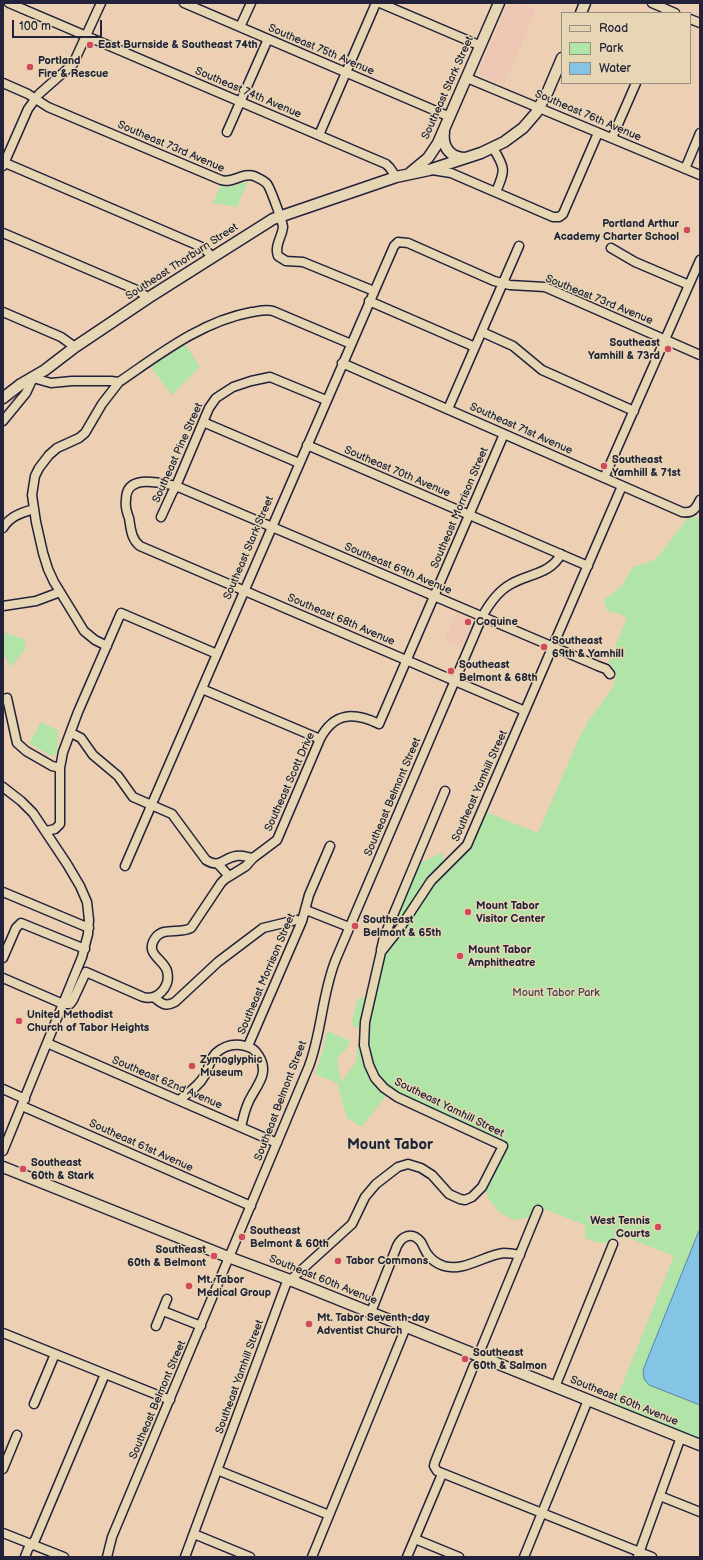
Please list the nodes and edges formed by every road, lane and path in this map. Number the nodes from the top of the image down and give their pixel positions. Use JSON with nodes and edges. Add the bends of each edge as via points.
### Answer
{"nodes":[{"id":1,"x":10,"y":3,"type":"edge"},
{"id":2,"x":101,"y":3,"type":"edge"},
{"id":3,"x":184,"y":3,"type":"edge"},
{"id":4,"x":251,"y":3,"type":"edge"},
{"id":5,"x":376,"y":3,"type":"edge"},
{"id":6,"x":380,"y":3,"type":"edge"},
{"id":7,"x":500,"y":3,"type":"edge"},
{"id":8,"x":652,"y":3,"type":"edge"},
{"id":9,"x":670,"y":10,"type":"edge"},
{"id":10,"x":240,"y":27,"type":"junction"},
{"id":11,"x":86,"y":36,"type":"junction"},
{"id":12,"x":268,"y":39,"type":"junction"},
{"id":13,"x":481,"y":46,"type":"junction"},
{"id":14,"x":561,"y":60,"type":"edge"},
{"id":15,"x":346,"y":72,"type":"junction"},
{"id":16,"x":466,"y":78,"type":"junction"},
{"id":17,"x":3,"y":83,"type":"edge"},
{"id":18,"x":636,"y":84,"type":"edge"},
{"id":19,"x":35,"y":99,"type":"junction"},
{"id":20,"x":241,"y":102,"type":"junction"},
{"id":21,"x":539,"y":108,"type":"junction"},
{"id":22,"x":450,"y":117,"type":"junction"},
{"id":23,"x":444,"y":130,"type":"junction"},
{"id":24,"x":227,"y":132,"type":"dead end"},
{"id":25,"x":700,"y":132,"type":"edge"},
{"id":26,"x":598,"y":133,"type":"junction"},
{"id":27,"x":319,"y":135,"type":"junction"},
{"id":28,"x":612,"y":138,"type":"junction"},
{"id":29,"x":493,"y":148,"type":"junction"},
{"id":30,"x":466,"y":158,"type":"junction"},
{"id":31,"x":4,"y":163,"type":"edge"},
{"id":32,"x":685,"y":169,"type":"junction"},
{"id":33,"x":429,"y":170,"type":"junction"},
{"id":34,"x":407,"y":174,"type":"junction"},
{"id":35,"x":700,"y":175,"type":"edge"},
{"id":36,"x":396,"y":178,"type":"junction"},
{"id":37,"x":496,"y":192,"type":"junction"},
{"id":38,"x":281,"y":216,"type":"junction"},
{"id":39,"x":3,"y":233,"type":"edge"},
{"id":40,"x":398,"y":242,"type":"joint"},
{"id":41,"x":519,"y":246,"type":"dead end"},
{"id":42,"x":612,"y":248,"type":"dead end"},
{"id":43,"x":212,"y":257,"type":"junction"},
{"id":44,"x":700,"y":260,"type":"edge"},
{"id":45,"x":502,"y":284,"type":"junction"},
{"id":46,"x":689,"y":286,"type":"junction"},
{"id":47,"x":374,"y":292,"type":"junction"},
{"id":48,"x":148,"y":298,"type":"junction"},
{"id":49,"x":369,"y":301,"type":"junction"},
{"id":50,"x":3,"y":312,"type":"edge"},
{"id":51,"x":482,"y":332,"type":"junction"},
{"id":52,"x":665,"y":339,"type":"junction"},
{"id":53,"x":351,"y":344,"type":"junction"},
{"id":54,"x":76,"y":347,"type":"junction"},
{"id":55,"x":475,"y":347,"type":"junction"},
{"id":56,"x":700,"y":355,"type":"edge"},
{"id":57,"x":342,"y":363,"type":"junction"},
{"id":58,"x":33,"y":378,"type":"junction"},
{"id":59,"x":119,"y":382,"type":"junction"},
{"id":60,"x":4,"y":396,"type":"edge"},
{"id":61,"x":326,"y":400,"type":"junction"},
{"id":62,"x":448,"y":409,"type":"junction"},
{"id":63,"x":634,"y":411,"type":"junction"},
{"id":64,"x":3,"y":421,"type":"edge"},
{"id":65,"x":203,"y":422,"type":"junction"},
{"id":66,"x":504,"y":434,"type":"junction"},
{"id":67,"x":307,"y":446,"type":"junction"},
{"id":68,"x":299,"y":463,"type":"junction"},
{"id":69,"x":604,"y":478,"type":"junction"},
{"id":70,"x":176,"y":486,"type":"junction"},
{"id":71,"x":622,"y":486,"type":"junction"},
{"id":72,"x":700,"y":500,"type":"edge"},
{"id":73,"x":34,"y":509,"type":"junction"},
{"id":74,"x":469,"y":514,"type":"junction"},
{"id":75,"x":161,"y":517,"type":"dead end"},
{"id":76,"x":271,"y":527,"type":"junction"},
{"id":77,"x":3,"y":528,"type":"edge"},
{"id":78,"x":148,"y":550,"type":"joint"},
{"id":79,"x":561,"y":554,"type":"junction"},
{"id":80,"x":588,"y":566,"type":"junction"},
{"id":81,"x":244,"y":591,"type":"junction"},
{"id":82,"x":60,"y":592,"type":"junction"},
{"id":83,"x":434,"y":597,"type":"junction"},
{"id":84,"x":3,"y":606,"type":"edge"},
{"id":85,"x":482,"y":617,"type":"junction"},
{"id":86,"x":107,"y":646,"type":"junction"},
{"id":87,"x":553,"y":647,"type":"junction"},
{"id":88,"x":217,"y":654,"type":"junction"},
{"id":89,"x":407,"y":660,"type":"junction"},
{"id":90,"x":610,"y":674,"type":"dead end"},
{"id":91,"x":455,"y":681,"type":"junction"},
{"id":92,"x":202,"y":689,"type":"junction"},
{"id":93,"x":7,"y":698,"type":"dead end"},
{"id":94,"x":525,"y":711,"type":"junction"},
{"id":95,"x":379,"y":724,"type":"joint"},
{"id":96,"x":70,"y":733,"type":"junction"},
{"id":97,"x":320,"y":739,"type":"junction"},
{"id":98,"x":60,"y":768,"type":"junction"},
{"id":99,"x":3,"y":788,"type":"edge"},
{"id":100,"x":445,"y":791,"type":"dead end"},
{"id":101,"x":151,"y":806,"type":"junction"},
{"id":102,"x":46,"y":831,"type":"junction"},
{"id":103,"x":330,"y":846,"type":"dead end"},
{"id":104,"x":253,"y":858,"type":"junction"},
{"id":105,"x":218,"y":864,"type":"junction"},
{"id":106,"x":125,"y":866,"type":"dead end"},
{"id":107,"x":229,"y":876,"type":"junction"},
{"id":108,"x":3,"y":892,"type":"edge"},
{"id":109,"x":306,"y":910,"type":"junction"},
{"id":110,"x":302,"y":921,"type":"junction"},
{"id":111,"x":349,"y":927,"type":"junction"},
{"id":112,"x":89,"y":928,"type":"junction"},
{"id":113,"x":85,"y":949,"type":"junction"},
{"id":114,"x":381,"y":952,"type":"junction"},
{"id":115,"x":3,"y":958,"type":"edge"},
{"id":116,"x":3,"y":978,"type":"edge"},
{"id":117,"x":155,"y":998,"type":"junction"},
{"id":118,"x":63,"y":1004,"type":"junction"},
{"id":119,"x":47,"y":1043,"type":"junction"},
{"id":120,"x":248,"y":1046,"type":"junction"},
{"id":121,"x":3,"y":1089,"type":"edge"},
{"id":122,"x":179,"y":1100,"type":"junction"},
{"id":123,"x":24,"y":1102,"type":"junction"},
{"id":124,"x":240,"y":1127,"type":"junction"},
{"id":125,"x":277,"y":1143,"type":"junction"},
{"id":126,"x":3,"y":1151,"type":"edge"},
{"id":127,"x":3,"y":1167,"type":"edge"},
{"id":128,"x":251,"y":1206,"type":"junction"},
{"id":129,"x":538,"y":1210,"type":"dead end"},
{"id":130,"x":612,"y":1244,"type":"dead end"},
{"id":131,"x":520,"y":1255,"type":"junction"},
{"id":132,"x":230,"y":1257,"type":"junction"},
{"id":133,"x":290,"y":1280,"type":"junction"},
{"id":134,"x":167,"y":1299,"type":"dead end"},
{"id":135,"x":162,"y":1311,"type":"junction"},
{"id":136,"x":371,"y":1312,"type":"junction"},
{"id":137,"x":156,"y":1326,"type":"dead end"},
{"id":138,"x":201,"y":1326,"type":"junction"},
{"id":139,"x":406,"y":1327,"type":"junction"},
{"id":140,"x":3,"y":1332,"type":"edge"},
{"id":141,"x":55,"y":1354,"type":"junction"},
{"id":142,"x":476,"y":1361,"type":"junction"},
{"id":143,"x":105,"y":1374,"type":"junction"},
{"id":144,"x":555,"y":1387,"type":"junction"},
{"id":145,"x":170,"y":1400,"type":"junction"},
{"id":146,"x":588,"y":1400,"type":"junction"},
{"id":147,"x":34,"y":1404,"type":"dead end"},
{"id":148,"x":17,"y":1435,"type":"dead end"},
{"id":149,"x":681,"y":1437,"type":"junction"},
{"id":150,"x":700,"y":1445,"type":"edge"},
{"id":151,"x":3,"y":1469,"type":"edge"},
{"id":152,"x":217,"y":1470,"type":"junction"},
{"id":153,"x":442,"y":1474,"type":"junction"},
{"id":154,"x":660,"y":1496,"type":"junction"},
{"id":155,"x":700,"y":1512,"type":"edge"},
{"id":156,"x":541,"y":1513,"type":"junction"},
{"id":157,"x":329,"y":1515,"type":"junction"},
{"id":158,"x":3,"y":1533,"type":"edge"},
{"id":159,"x":194,"y":1534,"type":"junction"},
{"id":160,"x":415,"y":1539,"type":"junction"},
{"id":161,"x":32,"y":1544,"type":"junction"},
{"id":162,"x":639,"y":1554,"type":"edge"},
{"id":163,"x":109,"y":1556,"type":"edge"},
{"id":164,"x":25,"y":1557,"type":"edge"},
{"id":165,"x":64,"y":1557,"type":"edge"},
{"id":166,"x":185,"y":1557,"type":"edge"},
{"id":167,"x":250,"y":1557,"type":"edge"},
{"id":168,"x":312,"y":1557,"type":"edge"},
{"id":169,"x":407,"y":1557,"type":"edge"},
{"id":170,"x":459,"y":1557,"type":"edge"},
{"id":171,"x":524,"y":1557,"type":"edge"},
{"id":172,"x":652,"y":1557,"type":"edge"}],
"edges":[{"from":1,"to":11,"type":"street","name":"Southeast 74th Avenue"},
{"from":2,"to":11,"type":"street"},
{"from":3,"to":10,"type":"street","name":"Southeast 75th Avenue"},
{"from":4,"to":10,"type":"street"},
{"from":5,"to":15,"type":"street"},
{"from":6,"to":13,"type":"street"},
{"from":7,"to":13,"type":"main road","name":"Southeast Stark Street"},
{"from":8,"to":9,"type":"street"},
{"from":10,"to":12,"type":"street","name":"Southeast 75th Avenue"},
{"from":11,"to":19,"type":"street","via":[[70,68]]},
{"from":11,"to":20,"type":"street","name":"Southeast 74th Avenue"},
{"from":12,"to":15,"type":"street","name":"Southeast 75th Avenue"},
{"from":12,"to":20,"type":"street"},
{"from":13,"to":16,"type":"main road","name":"Southeast Stark Street"},
{"from":14,"to":21,"type":"main road"},
{"from":15,"to":22,"type":"street","name":"Southeast 75th Avenue"},
{"from":15,"to":27,"type":"street"},
{"from":16,"to":21,"type":"street","name":"Southeast 76th Avenue"},
{"from":16,"to":22,"type":"main road","name":"Southeast Stark Street"},
{"from":17,"to":19,"type":"street","name":"Southeast 73rd Avenue"},
{"from":18,"to":28,"type":"street"},
{"from":19,"to":31,"type":"street","via":[[25,115]]},
{"from":19,"to":38,"type":"street","name":"Southeast 73rd Avenue","via":[[48,107],[221,180],[228,181],[248,175],[262,180],[270,187]]},
{"from":20,"to":24,"type":"street"},
{"from":20,"to":27,"type":"street","name":"Southeast 74th Avenue"},
{"from":21,"to":26,"type":"street","name":"Southeast 76th Avenue"},
{"from":21,"to":29,"type":"main road","via":[[514,136]]},
{"from":22,"to":23,"type":"main road","name":"Southeast Stark Street"},
{"from":23,"to":30,"type":"main road","via":[[444,143],[448,151],[455,156]]},
{"from":23,"to":34,"type":"main road","name":"Southeast Stark Street","via":[[428,158],[416,170]]},
{"from":25,"to":32,"type":"street"},
{"from":26,"to":28,"type":"street","name":"Southeast 76th Avenue"},
{"from":26,"to":37,"type":"street","via":[[560,217]]},
{"from":27,"to":36,"type":"street","name":"Southeast 74th Avenue","via":[[386,164]]},
{"from":28,"to":32,"type":"street","name":"Southeast 76th Avenue"},
{"from":29,"to":30,"type":"main road"},
{"from":29,"to":37,"type":"street","via":[[502,162],[504,171]]},
{"from":30,"to":33,"type":"main road"},
{"from":31,"to":43,"type":"street","via":[[204,248]]},
{"from":32,"to":35,"type":"street","name":"Southeast 76th Avenue"},
{"from":33,"to":34,"type":"main road"},
{"from":33,"to":37,"type":"street","via":[[451,173]]},
{"from":34,"to":36,"type":"main road","name":"Southeast Thorburn Street"},
{"from":36,"to":38,"type":"main road","name":"Southeast Thorburn Street"},
{"from":38,"to":43,"type":"main road","name":"Southeast Thorburn Street"},
{"from":38,"to":47,"type":"street","via":[[283,228],[276,252],[281,259],[303,262]]},
{"from":39,"to":48,"type":"street","via":[[139,291]]},
{"from":40,"to":45,"type":"street","name":"Southeast 73rd Avenue","via":[[408,243]]},
{"from":40,"to":47,"type":"street","name":"Southeast Stark Street","via":[[391,250]]},
{"from":41,"to":45,"type":"street"},
{"from":42,"to":46,"type":"street","via":[[635,262]]},
{"from":43,"to":48,"type":"main road","name":"Southeast Thorburn Street"},
{"from":44,"to":46,"type":"street"},
{"from":45,"to":51,"type":"street"},
{"from":45,"to":52,"type":"street","name":"Southeast 73rd Avenue","via":[[545,287]]},
{"from":46,"to":52,"type":"street"},
{"from":47,"to":49,"type":"street","name":"Southeast Stark Street"},
{"from":48,"to":54,"type":"main road","name":"Southeast Thorburn Street"},
{"from":49,"to":53,"type":"street","name":"Southeast Stark Street"},
{"from":49,"to":55,"type":"street"},
{"from":50,"to":54,"type":"street","via":[[62,337]]},
{"from":51,"to":55,"type":"street"},
{"from":51,"to":63,"type":"street","via":[[513,346],[542,370]]},
{"from":52,"to":56,"type":"street","name":"Southeast 73rd Avenue"},
{"from":52,"to":63,"type":"street"},
{"from":53,"to":57,"type":"street","name":"Southeast Stark Street"},
{"from":53,"to":59,"type":"street","via":[[276,312],[260,311],[233,316],[210,325],[177,343]]},
{"from":54,"to":58,"type":"main road","name":"Southeast Thorburn Street"},
{"from":55,"to":62,"type":"street"},
{"from":57,"to":61,"type":"street","name":"Southeast Stark Street"},
{"from":57,"to":62,"type":"street","name":"Southeast 71st Avenue"},
{"from":58,"to":59,"type":"street","via":[[51,383]]},
{"from":58,"to":60,"type":"main road"},
{"from":58,"to":64,"type":"street","name":"Southeast Thorburn Street","via":[[26,393]]},
{"from":59,"to":73,"type":"street","via":[[85,433],[57,448],[48,455],[39,468],[32,495]]},
{"from":61,"to":65,"type":"street","name":"Southeast Pine Street","via":[[273,378],[266,378],[233,387],[220,395],[213,402]]},
{"from":61,"to":67,"type":"street","name":"Southeast Stark Street"},
{"from":62,"to":66,"type":"street","name":"Southeast 71st Avenue"},
{"from":63,"to":69,"type":"street"},
{"from":65,"to":68,"type":"street"},
{"from":65,"to":70,"type":"street","name":"Southeast Pine Street"},
{"from":66,"to":69,"type":"street","name":"Southeast 71st Avenue"},
{"from":66,"to":74,"type":"street","name":"Southeast Morrison Street"},
{"from":67,"to":68,"type":"street","name":"Southeast Stark Street"},
{"from":67,"to":74,"type":"street","name":"Southeast 70th Avenue"},
{"from":68,"to":76,"type":"street","name":"Southeast Stark Street"},
{"from":69,"to":71,"type":"street","name":"Southeast 71st Avenue"},
{"from":70,"to":75,"type":"street","name":"Southeast Pine Street"},
{"from":70,"to":76,"type":"street","name":"Southeast 69th Avenue"},
{"from":70,"to":78,"type":"street","name":"Southeast 69th Avenue","via":[[144,481],[135,483],[126,494],[132,536],[140,546]]},
{"from":71,"to":72,"type":"street","name":"Southeast 71st Avenue","via":[[682,512],[695,510]]},
{"from":71,"to":80,"type":"street","name":"Southeast Yamhill Street"},
{"from":73,"to":77,"type":"street","via":[[17,514]]},
{"from":73,"to":82,"type":"street","via":[[46,563]]},
{"from":74,"to":79,"type":"street","name":"Southeast 70th Avenue"},
{"from":74,"to":83,"type":"street","name":"Southeast Morrison Street"},
{"from":76,"to":81,"type":"street","name":"Southeast Stark Street"},
{"from":76,"to":83,"type":"street","name":"Southeast 69th Avenue"},
{"from":78,"to":81,"type":"street","name":"Southeast 68th Avenue"},
{"from":79,"to":80,"type":"street","name":"Southeast 70th Avenue"},
{"from":79,"to":85,"type":"street","name":"Southeast Belmont Street","via":[[550,567],[504,589]]},
{"from":80,"to":87,"type":"street","name":"Southeast Yamhill Street"},
{"from":81,"to":88,"type":"street","name":"Southeast Stark Street"},
{"from":81,"to":89,"type":"street","name":"Southeast 68th Avenue"},
{"from":82,"to":84,"type":"street","via":[[36,601]]},
{"from":82,"to":86,"type":"street","via":[[84,631]]},
{"from":83,"to":85,"type":"street","name":"Southeast 69th Avenue"},
{"from":83,"to":89,"type":"street","name":"Southeast Morrison Street"},
{"from":85,"to":87,"type":"street","name":"Southeast 69th Avenue"},
{"from":85,"to":91,"type":"street","name":"Southeast Belmont Street"},
{"from":86,"to":88,"type":"street","via":[[121,613]]},
{"from":86,"to":96,"type":"street"},
{"from":87,"to":90,"type":"street","name":"Southeast 69th Avenue","via":[[598,666]]},
{"from":87,"to":94,"type":"street","name":"Southeast Yamhill Street"},
{"from":88,"to":92,"type":"street","name":"Southeast Stark Street"},
{"from":89,"to":91,"type":"street","name":"Southeast 68th Avenue"},
{"from":89,"to":95,"type":"street","name":"Southeast Morrison Street"},
{"from":91,"to":94,"type":"street","name":"Southeast 68th Avenue"},
{"from":91,"to":111,"type":"street","name":"Southeast Belmont Street"},
{"from":92,"to":97,"type":"street"},
{"from":92,"to":101,"type":"street","name":"Southeast Stark Street"},
{"from":93,"to":98,"type":"street","via":[[17,743],[26,751]]},
{"from":94,"to":114,"type":"street","name":"Southeast Yamhill Street","via":[[467,845],[431,881]]},
{"from":95,"to":97,"type":"street","name":"Southeast Scott Drive","via":[[361,716],[343,717],[329,725]]},
{"from":96,"to":98,"type":"street"},
{"from":96,"to":101,"type":"street","via":[[81,738],[94,755],[118,776],[133,796]]},
{"from":97,"to":104,"type":"street","name":"Southeast Scott Drive","via":[[276,840]]},
{"from":98,"to":102,"type":"street","via":[[61,820],[55,829]]},
{"from":99,"to":102,"type":"street","via":[[27,806]]},
{"from":100,"to":114,"type":"street","via":[[384,937]]},
{"from":101,"to":105,"type":"street","via":[[172,814],[206,860]]},
{"from":101,"to":106,"type":"street","name":"Southeast Stark Street"},
{"from":102,"to":112,"type":"street","via":[[80,886],[87,902]]},
{"from":103,"to":109,"type":"street","name":"Southeast Morrison Street","via":[[309,895]]},
{"from":104,"to":105,"type":"street","via":[[235,856]]},
{"from":104,"to":107,"type":"street","name":"Southeast Scott Drive","via":[[246,866]]},
{"from":105,"to":107,"type":"street"},
{"from":107,"to":117,"type":"street","name":"Southeast Scott Drive","via":[[221,883],[191,928],[183,931],[165,931],[156,937],[153,952],[166,969],[168,978],[163,990]]},
{"from":108,"to":112,"type":"street"},
{"from":109,"to":110,"type":"street","name":"Southeast Morrison Street"},
{"from":109,"to":111,"type":"street"},
{"from":110,"to":117,"type":"street","via":[[296,920],[263,928],[218,962],[175,1002],[166,1005]]},
{"from":110,"to":120,"type":"street","name":"Southeast Morrison Street"},
{"from":111,"to":125,"type":"street","name":"Southeast Belmont Street","via":[[329,978],[313,1056]]},
{"from":112,"to":113,"type":"street"},
{"from":113,"to":115,"type":"street","via":[[19,923]]},
{"from":113,"to":118,"type":"street"},
{"from":114,"to":133,"type":"street","name":"Southeast Yamhill Street","via":[[364,1035],[366,1055],[375,1078],[397,1097],[503,1146],[482,1187],[465,1200],[449,1194],[432,1175],[420,1168],[408,1164],[398,1167],[376,1184],[365,1197],[352,1224]]},
{"from":116,"to":118,"type":"street"},
{"from":117,"to":118,"type":"street","via":[[143,997],[86,972],[70,1004]]},
{"from":118,"to":119,"type":"street"},
{"from":119,"to":122,"type":"street","name":"Southeast 62nd Avenue"},
{"from":119,"to":123,"type":"street"},
{"from":120,"to":122,"type":"street","via":[[232,1045],[217,1052],[200,1082]]},
{"from":120,"to":124,"type":"street","name":"Southeast Morrison Street","via":[[259,1056],[263,1071],[260,1084],[249,1102]]},
{"from":121,"to":123,"type":"street","name":"Southeast 61st Avenue"},
{"from":122,"to":124,"type":"street","name":"Southeast 62nd Avenue"},
{"from":123,"to":126,"type":"street"},
{"from":123,"to":128,"type":"street","name":"Southeast 61st Avenue"},
{"from":124,"to":125,"type":"street","name":"Southeast 62nd Avenue"},
{"from":125,"to":128,"type":"street","name":"Southeast Belmont Street"},
{"from":127,"to":132,"type":"main road","name":"Southeast 60th Avenue"},
{"from":128,"to":132,"type":"street","name":"Southeast Belmont Street"},
{"from":129,"to":131,"type":"street"},
{"from":130,"to":144,"type":"street"},
{"from":131,"to":136,"type":"street","via":[[503,1253],[464,1266],[444,1266],[431,1259],[418,1239],[412,1236],[404,1237],[397,1246]]},
{"from":131,"to":142,"type":"street"},
{"from":132,"to":133,"type":"main road","name":"Southeast 60th Avenue"},
{"from":132,"to":138,"type":"street","name":"Southeast Belmont Street"},
{"from":133,"to":136,"type":"main road","name":"Southeast 60th Avenue"},
{"from":133,"to":152,"type":"street","name":"Southeast Yamhill Street","via":[[284,1289]]},
{"from":134,"to":135,"type":"street"},
{"from":135,"to":137,"type":"street"},
{"from":135,"to":138,"type":"street"},
{"from":136,"to":139,"type":"main road","name":"Southeast 60th Avenue"},
{"from":138,"to":145,"type":"street","name":"Southeast Belmont Street"},
{"from":139,"to":142,"type":"main road","name":"Southeast 60th Avenue"},
{"from":139,"to":157,"type":"street"},
{"from":140,"to":141,"type":"street"},
{"from":141,"to":143,"type":"street"},
{"from":141,"to":147,"type":"street"},
{"from":142,"to":144,"type":"main road","name":"Southeast 60th Avenue"},
{"from":142,"to":153,"type":"street","via":[[434,1465]]},
{"from":143,"to":145,"type":"street"},
{"from":143,"to":161,"type":"street"},
{"from":144,"to":146,"type":"main road","name":"Southeast 60th Avenue"},
{"from":145,"to":163,"type":"street","name":"Southeast Belmont Street","via":[[112,1537]]},
{"from":146,"to":149,"type":"main road","name":"Southeast 60th Avenue"},
{"from":146,"to":156,"type":"street"},
{"from":148,"to":151,"type":"street"},
{"from":149,"to":150,"type":"main road","name":"Southeast 60th Avenue"},
{"from":149,"to":154,"type":"street"},
{"from":152,"to":157,"type":"street"},
{"from":152,"to":159,"type":"street","name":"Southeast Yamhill Street"},
{"from":153,"to":156,"type":"street"},
{"from":153,"to":160,"type":"street"},
{"from":154,"to":155,"type":"street"},
{"from":154,"to":162,"type":"street"},
{"from":156,"to":162,"type":"street"},
{"from":156,"to":171,"type":"street"},
{"from":157,"to":168,"type":"street"},
{"from":158,"to":161,"type":"street"},
{"from":159,"to":166,"type":"street","name":"Southeast Yamhill Street"},
{"from":159,"to":167,"type":"street"},
{"from":160,"to":169,"type":"street"},
{"from":160,"to":170,"type":"street"},
{"from":161,"to":164,"type":"street"},
{"from":161,"to":165,"type":"street"},
{"from":162,"to":172,"type":"street"}]}
